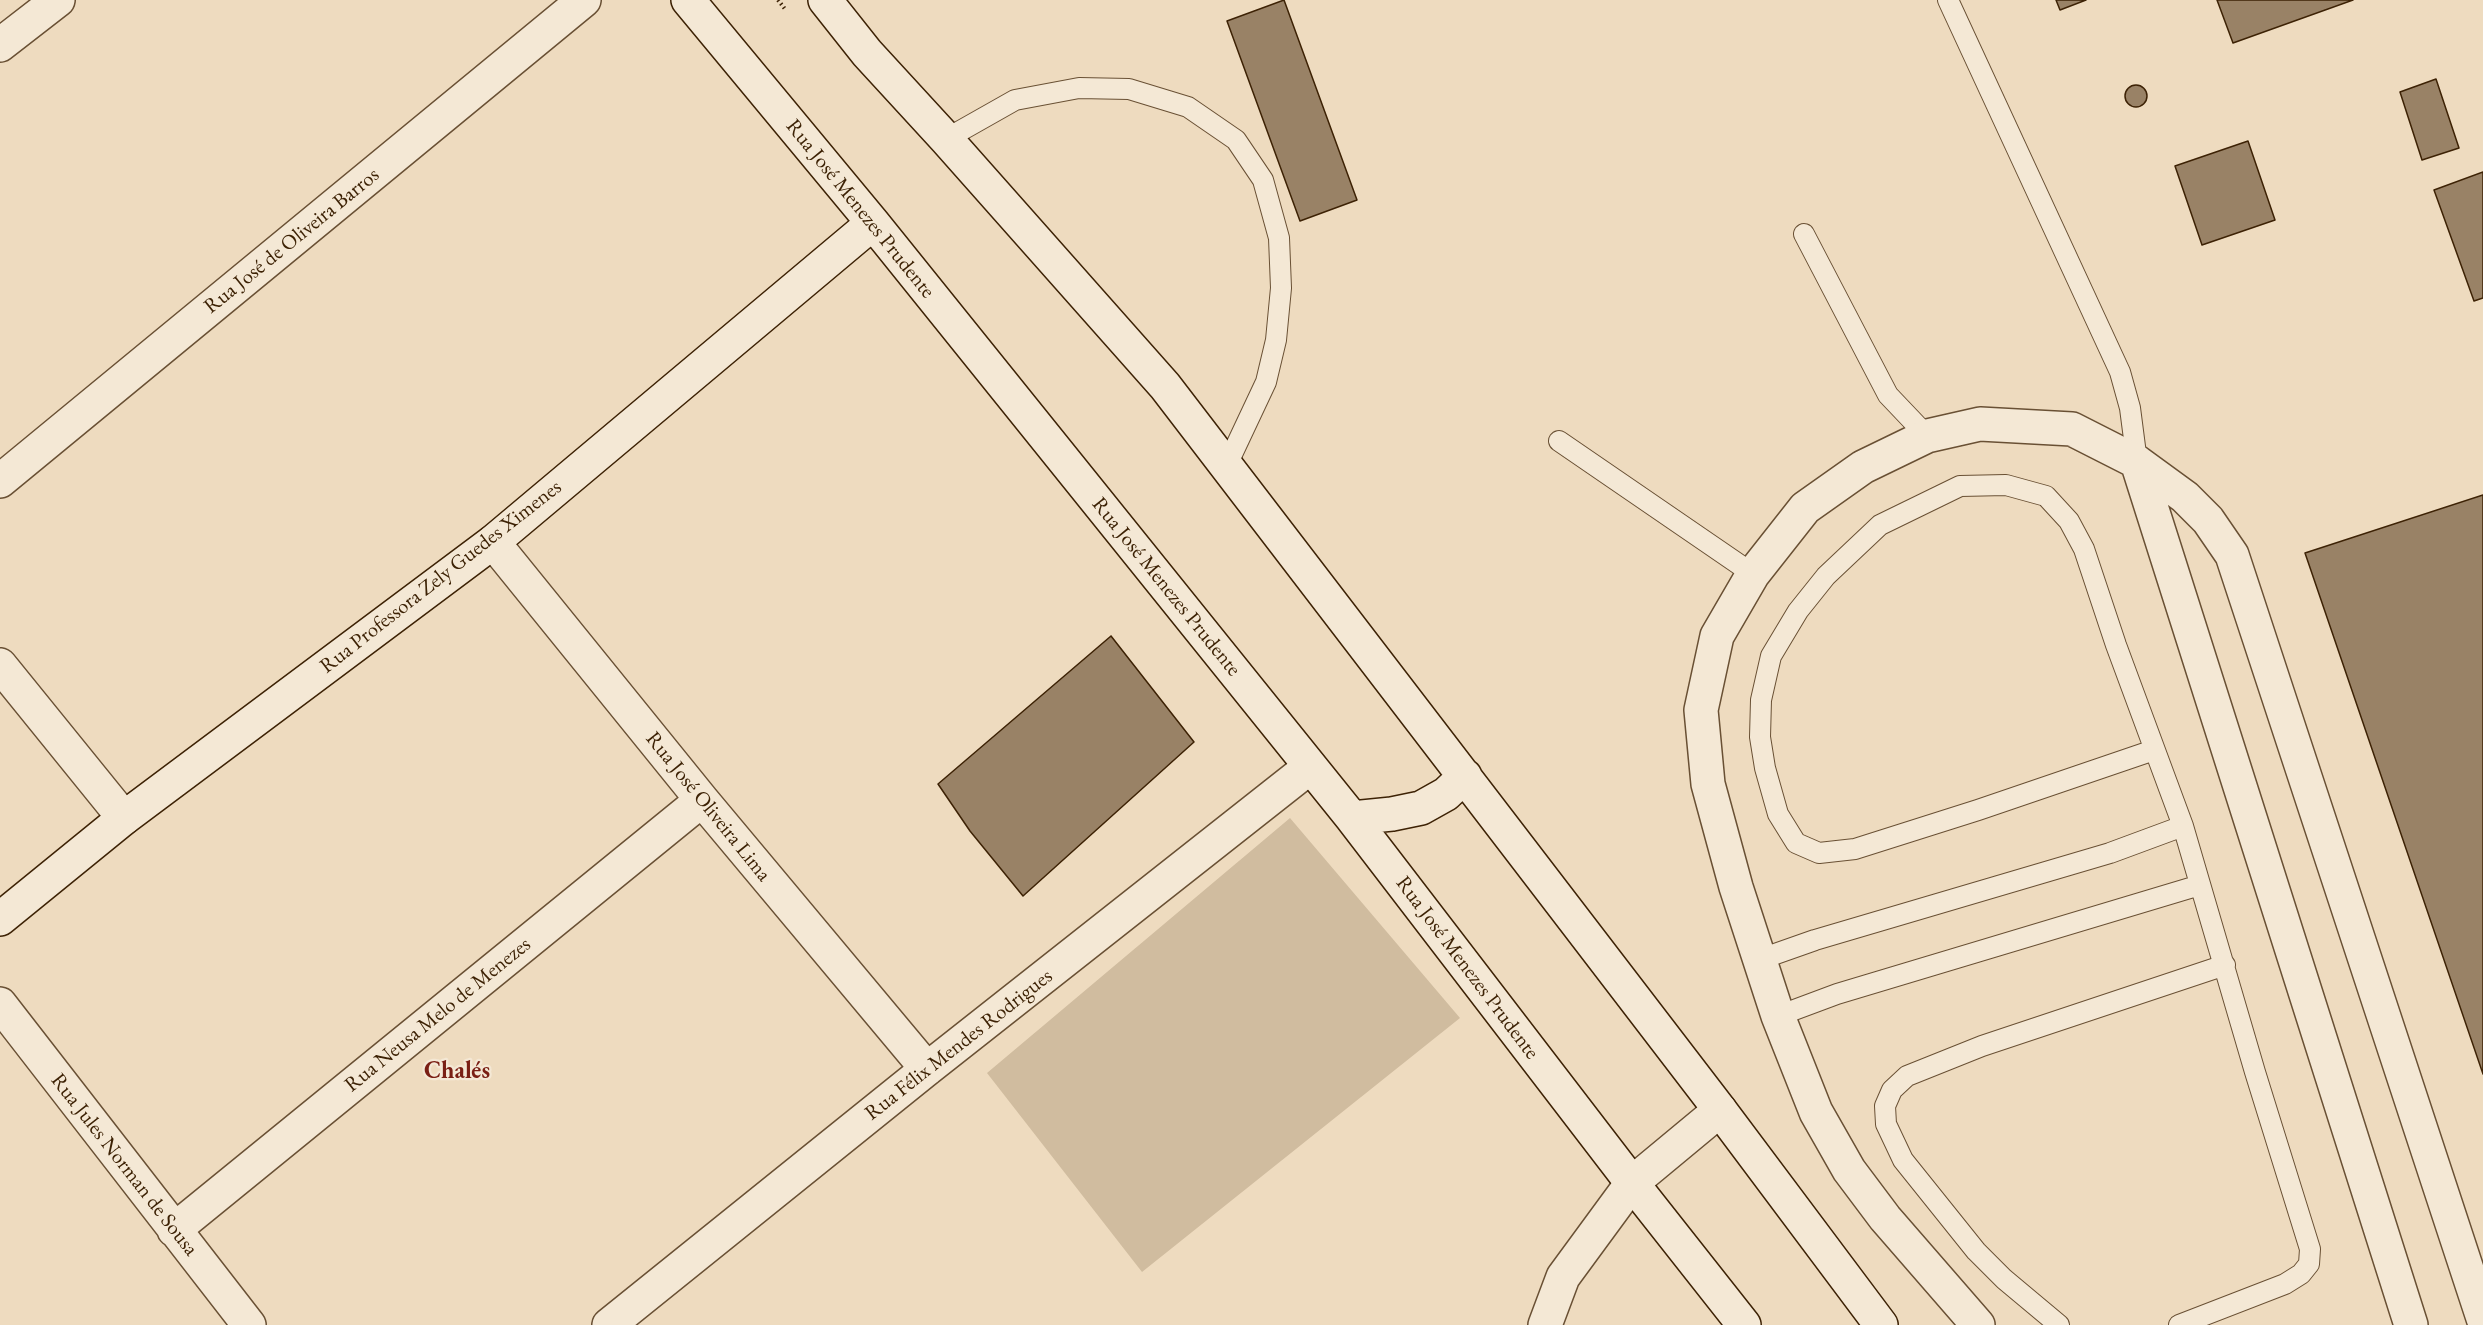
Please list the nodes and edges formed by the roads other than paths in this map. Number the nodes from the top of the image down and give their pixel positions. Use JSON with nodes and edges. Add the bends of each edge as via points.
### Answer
{"nodes":[{"id":1,"x":58,"y":0,"type":"edge"},
{"id":2,"x":584,"y":0,"type":"edge"},
{"id":3,"x":688,"y":0,"type":"edge"},
{"id":4,"x":825,"y":0,"type":"edge"},
{"id":5,"x":1948,"y":0,"type":"edge"},
{"id":6,"x":0,"y":45,"type":"edge"},
{"id":7,"x":946,"y":139,"type":"junction"},
{"id":8,"x":873,"y":223,"type":"junction"},
{"id":9,"x":1804,"y":234,"type":"dead end"},
{"id":10,"x":1927,"y":436,"type":"junction"},
{"id":11,"x":1559,"y":441,"type":"dead end"},
{"id":12,"x":2136,"y":462,"type":"junction"},
{"id":13,"x":1226,"y":467,"type":"junction"},
{"id":14,"x":0,"y":481,"type":"edge"},
{"id":15,"x":493,"y":542,"type":"junction"},
{"id":16,"x":1753,"y":574,"type":"junction"},
{"id":17,"x":0,"y":665,"type":"edge"},
{"id":18,"x":2154,"y":750,"type":"junction"},
{"id":19,"x":1310,"y":766,"type":"junction"},
{"id":20,"x":1464,"y":776,"type":"junction"},
{"id":21,"x":702,"y":800,"type":"junction"},
{"id":22,"x":124,"y":818,"type":"junction"},
{"id":23,"x":1352,"y":818,"type":"junction"},
{"id":24,"x":2183,"y":826,"type":"junction"},
{"id":25,"x":2200,"y":885,"type":"junction"},
{"id":26,"x":0,"y":919,"type":"edge"},
{"id":27,"x":1761,"y":959,"type":"junction"},
{"id":28,"x":2224,"y":965,"type":"junction"},
{"id":29,"x":0,"y":1004,"type":"edge"},
{"id":30,"x":1778,"y":1016,"type":"junction"},
{"id":31,"x":927,"y":1069,"type":"junction"},
{"id":32,"x":1720,"y":1110,"type":"junction"},
{"id":33,"x":1632,"y":1183,"type":"junction"},
{"id":34,"x":174,"y":1230,"type":"junction"},
{"id":35,"x":2483,"y":1318,"type":"edge"},
{"id":36,"x":249,"y":1325,"type":"edge"},
{"id":37,"x":609,"y":1325,"type":"edge"},
{"id":38,"x":1545,"y":1325,"type":"edge"},
{"id":39,"x":1744,"y":1325,"type":"edge"},
{"id":40,"x":1881,"y":1325,"type":"edge"},
{"id":41,"x":1978,"y":1325,"type":"edge"},
{"id":42,"x":2059,"y":1325,"type":"edge"},
{"id":43,"x":2179,"y":1325,"type":"edge"},
{"id":44,"x":2411,"y":1325,"type":"edge"}],
"edges":[{"from":1,"to":6,"type":"street"},
{"from":2,"to":14,"type":"street","name":"Rua José de Oliveira Barros"},
{"from":3,"to":8,"type":"street","name":"Rua José Menezes Prudente"},
{"from":4,"to":7,"type":"street","via":[[867,53]]},
{"from":5,"to":12,"type":"lane","via":[[2120,372],[2130,408]]},
{"from":7,"to":13,"type":"street","via":[[1165,386]]},
{"from":7,"to":13,"type":"lane","via":[[1015,100],[1078,88],[1129,89],[1188,107],[1236,140],[1263,180],[1279,238],[1281,288],[1276,340],[1266,382]]},
{"from":8,"to":15,"type":"street","name":"Rua Professora Zely Guedes Ximenes"},
{"from":8,"to":19,"type":"street","name":"Rua José Menezes Prudente"},
{"from":9,"to":10,"type":"lane","via":[[1888,394]]},
{"from":10,"to":12,"type":"street","via":[[1980,424],[2072,429]]},
{"from":10,"to":16,"type":"street","via":[[1863,466],[1805,508]]},
{"from":11,"to":16,"type":"lane"},
{"from":12,"to":35,"type":"street","via":[[2185,497],[2208,520],[2232,555]]},
{"from":12,"to":44,"type":"street"},
{"from":13,"to":20,"type":"street"},
{"from":15,"to":21,"type":"street","name":"Rua José Oliveira Lima"},
{"from":15,"to":22,"type":"street","name":"Rua Professora Zely Guedes Ximenes"},
{"from":16,"to":27,"type":"street","via":[[1717,636],[1701,710],[1708,784]]},
{"from":17,"to":22,"type":"street"},
{"from":18,"to":18,"type":"lane","via":[[2084,549],[2069,521],[2046,496],[2006,485],[1960,486],[1880,525],[1826,576],[1798,610],[1771,656],[1761,700],[1760,737],[1778,814],[1796,843],[1819,853],[1855,849]]},
{"from":18,"to":24,"type":"lane"},
{"from":19,"to":23,"type":"street","name":"Rua José Menezes Prudente"},
{"from":19,"to":31,"type":"street","name":"Rua Félix Mendes Rodrigues"},
{"from":20,"to":23,"type":"street","via":[[1446,794],[1421,808]]},
{"from":20,"to":32,"type":"street"},
{"from":21,"to":31,"type":"street","name":"Rua José Oliveira Lima"},
{"from":21,"to":34,"type":"street","name":"Rua Neusa Melo de Menezes"},
{"from":22,"to":26,"type":"street","name":"Rua Professora Zely Guedes Ximenes"},
{"from":23,"to":33,"type":"street","name":"Rua José Menezes Prudente"},
{"from":24,"to":25,"type":"lane"},
{"from":24,"to":27,"type":"lane","via":[[2110,853]]},
{"from":25,"to":28,"type":"lane"},
{"from":25,"to":30,"type":"lane","via":[[1837,994]]},
{"from":27,"to":30,"type":"street"},
{"from":28,"to":42,"type":"lane","via":[[1982,1046],[1907,1076],[1892,1090],[1885,1106],[1886,1124],[1903,1160],[1976,1251]]},
{"from":28,"to":43,"type":"lane","via":[[2310,1249],[2309,1264],[2285,1284]]},
{"from":29,"to":34,"type":"street","name":"Rua Jules Norman de Sousa"},
{"from":30,"to":41,"type":"street","via":[[1816,1112],[1849,1170],[1885,1218]]},
{"from":31,"to":37,"type":"street","name":"Rua Félix Mendes Rodrigues"},
{"from":32,"to":33,"type":"street"},
{"from":32,"to":40,"type":"street"},
{"from":33,"to":38,"type":"street","via":[[1563,1278]]},
{"from":33,"to":39,"type":"street","name":"Rua José Menezes Prudente"},
{"from":34,"to":36,"type":"street","name":"Rua Jules Norman de Sousa"}]}
